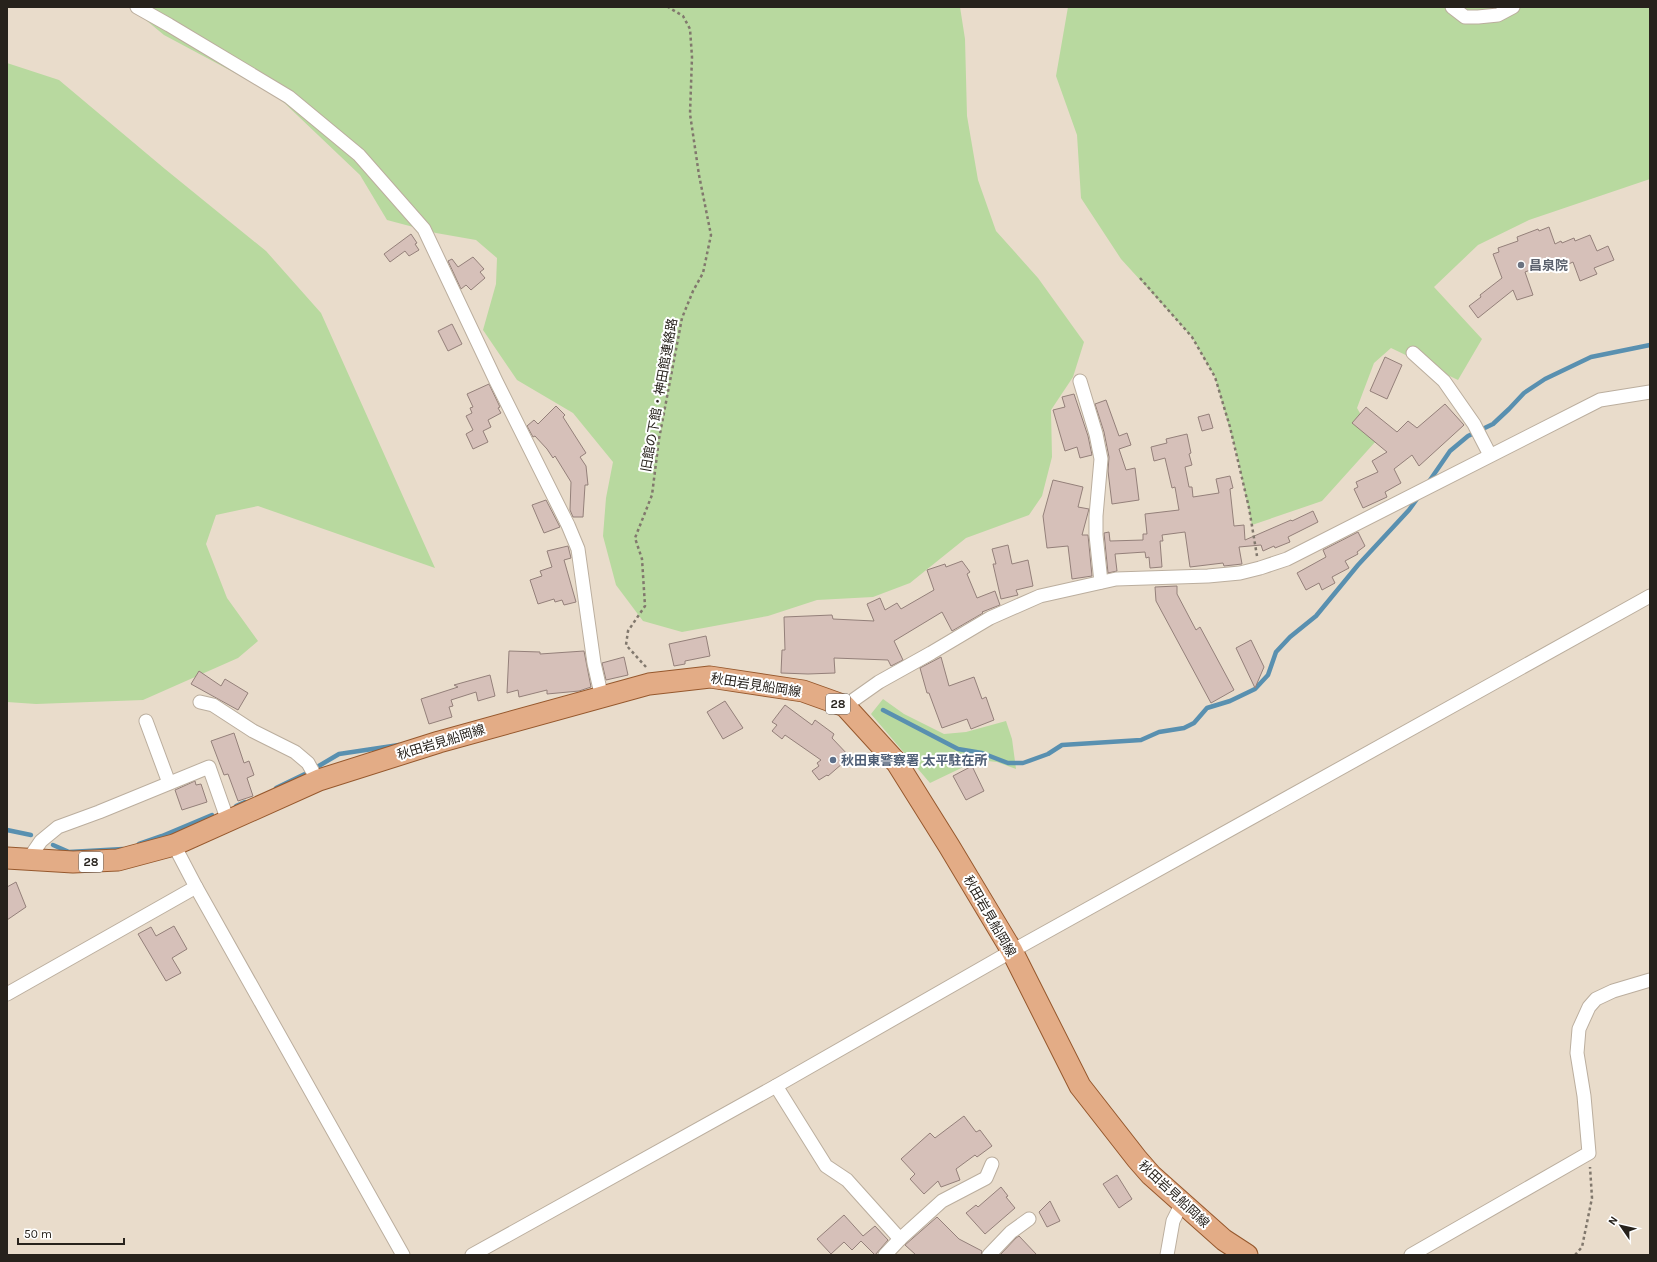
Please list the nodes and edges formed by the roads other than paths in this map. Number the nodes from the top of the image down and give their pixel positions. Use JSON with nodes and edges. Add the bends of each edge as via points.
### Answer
{"nodes":[{"id":1,"x":137,"y":7,"type":"edge"},
{"id":2,"x":1452,"y":7,"type":"edge"},
{"id":3,"x":1513,"y":7,"type":"edge"},
{"id":4,"x":1413,"y":353,"type":"dead end"},
{"id":5,"x":1080,"y":381,"type":"dead end"},
{"id":6,"x":1650,"y":392,"type":"edge"},
{"id":7,"x":1490,"y":454,"type":"junction"},
{"id":8,"x":1101,"y":582,"type":"junction"},
{"id":9,"x":1650,"y":596,"type":"edge"},
{"id":10,"x":602,"y":698,"type":"junction"},
{"id":11,"x":200,"y":702,"type":"dead end"},
{"id":12,"x":845,"y":706,"type":"junction"},
{"id":13,"x":146,"y":721,"type":"dead end"},
{"id":14,"x":318,"y":781,"type":"junction"},
{"id":15,"x":169,"y":783,"type":"junction"},
{"id":16,"x":228,"y":821,"type":"junction"},
{"id":17,"x":174,"y":845,"type":"junction"},
{"id":18,"x":7,"y":858,"type":"edge"},
{"id":19,"x":28,"y":860,"type":"junction"},
{"id":20,"x":196,"y":887,"type":"junction"},
{"id":21,"x":1012,"y":951,"type":"junction"},
{"id":22,"x":1650,"y":980,"type":"edge"},
{"id":23,"x":7,"y":994,"type":"edge"},
{"id":24,"x":776,"y":1086,"type":"junction"},
{"id":25,"x":992,"y":1164,"type":"dead end"},
{"id":26,"x":1182,"y":1203,"type":"junction"},
{"id":27,"x":1029,"y":1219,"type":"dead end"},
{"id":28,"x":900,"y":1239,"type":"junction"},
{"id":29,"x":403,"y":1255,"type":"edge"},
{"id":30,"x":472,"y":1255,"type":"edge"},
{"id":31,"x":885,"y":1255,"type":"edge"},
{"id":32,"x":989,"y":1255,"type":"edge"},
{"id":33,"x":1167,"y":1255,"type":"edge"},
{"id":34,"x":1247,"y":1255,"type":"edge"},
{"id":35,"x":1411,"y":1255,"type":"edge"}],
"edges":[{"from":1,"to":10,"type":"street","via":[[289,97],[359,155],[424,229],[578,549],[594,663]]},
{"from":2,"to":3,"type":"street","via":[[1465,16],[1478,17],[1498,15]]},
{"from":4,"to":7,"type":"street","via":[[1444,381],[1474,424]]},
{"from":5,"to":8,"type":"street","via":[[1101,459],[1096,535]]},
{"from":6,"to":7,"type":"street","via":[[1600,400]]},
{"from":7,"to":8,"type":"street","via":[[1287,559],[1260,568],[1208,576],[1116,579]]},
{"from":8,"to":12,"type":"street","via":[[1040,596],[990,618],[879,682]]},
{"from":9,"to":21,"type":"street"},
{"from":10,"to":12,"type":"main road","name":"秋田岩見船岡線","number":"28","via":[[649,684],[710,677],[803,692]]},
{"from":10,"to":14,"type":"main road","name":"秋田岩見船岡線","number":"28","via":[[439,742]]},
{"from":11,"to":14,"type":"street","via":[[213,705],[253,731],[295,752],[308,763]]},
{"from":12,"to":21,"type":"main road","name":"秋田岩見船岡線","number":"28","via":[[897,763]]},
{"from":13,"to":15,"type":"street"},
{"from":14,"to":16,"type":"main road","name":"秋田岩見船岡線","number":"28"},
{"from":15,"to":16,"type":"street","via":[[208,767]]},
{"from":15,"to":19,"type":"street","via":[[58,827],[41,841]]},
{"from":16,"to":17,"type":"main road","name":"秋田岩見船岡線","number":"28"},
{"from":17,"to":19,"type":"main road","name":"秋田岩見船岡線","number":"28","via":[[118,860]]},
{"from":17,"to":20,"type":"street"},
{"from":18,"to":19,"type":"main road","name":"秋田岩見船岡線","number":"28"},
{"from":20,"to":23,"type":"street"},
{"from":20,"to":29,"type":"street"},
{"from":21,"to":24,"type":"street"},
{"from":21,"to":26,"type":"main road","name":"秋田岩見船岡線","number":"28","via":[[1080,1086],[1137,1159]]},
{"from":22,"to":35,"type":"street","via":[[1596,999],[1579,1029],[1577,1053],[1589,1153]]},
{"from":24,"to":28,"type":"street","via":[[826,1166],[847,1180]]},
{"from":24,"to":30,"type":"street"},
{"from":25,"to":28,"type":"street","via":[[986,1178],[942,1201]]},
{"from":26,"to":33,"type":"street","via":[[1173,1221]]},
{"from":26,"to":34,"type":"main road","name":"秋田岩見船岡線","number":"28","via":[[1224,1240]]},
{"from":27,"to":32,"type":"street"},
{"from":28,"to":31,"type":"street"}]}
